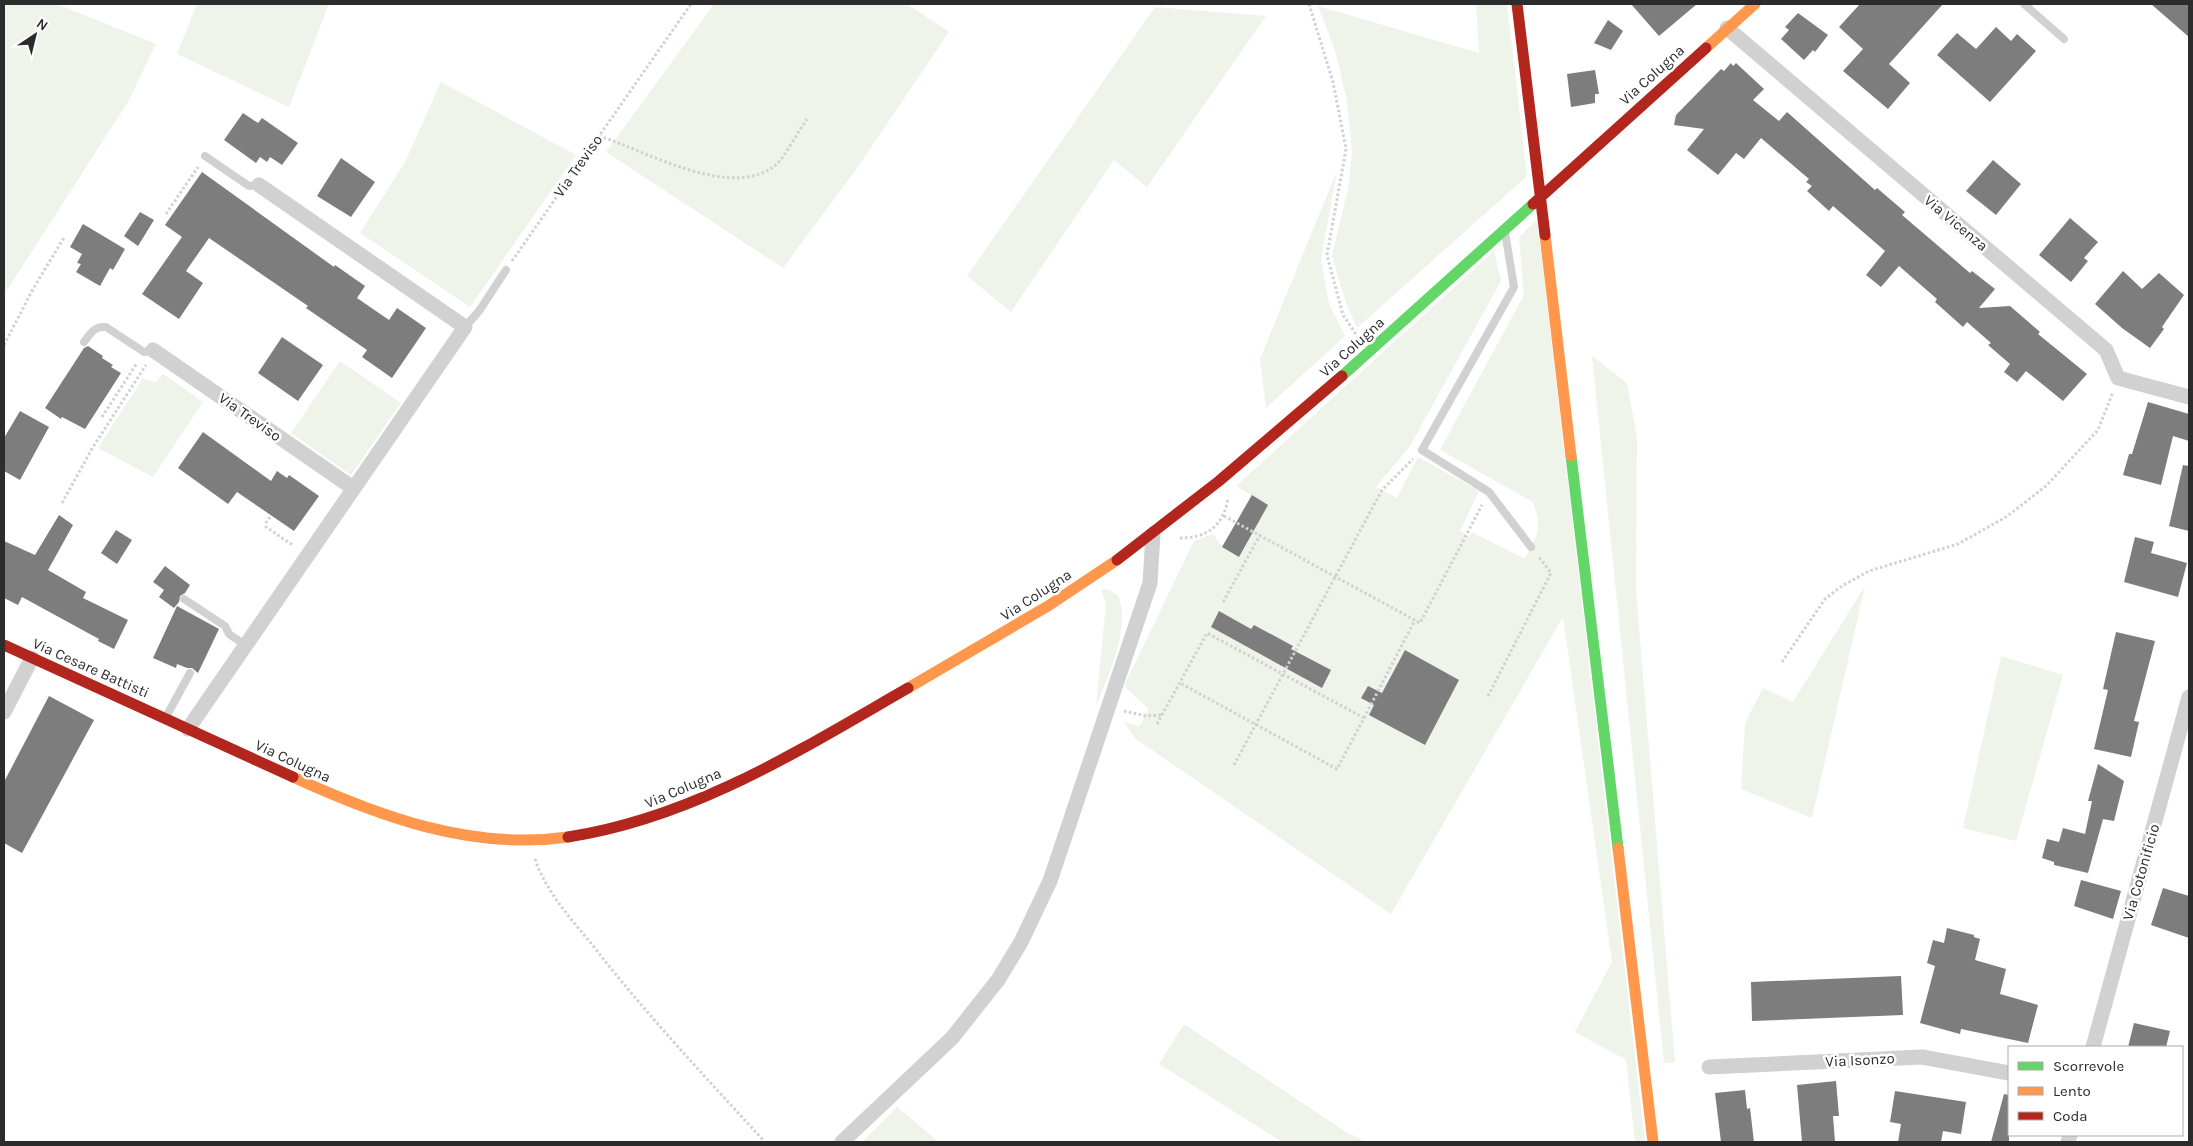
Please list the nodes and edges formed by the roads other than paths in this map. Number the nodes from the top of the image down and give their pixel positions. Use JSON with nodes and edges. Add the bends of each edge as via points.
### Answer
{"nodes":[{"id":1,"x":1518,"y":4,"type":"edge"},
{"id":2,"x":1755,"y":4,"type":"edge"},
{"id":3,"x":2024,"y":4,"type":"edge"},
{"id":4,"x":1727,"y":28,"type":"junction"},
{"id":5,"x":2064,"y":39,"type":"dead end"},
{"id":6,"x":205,"y":156,"type":"road end"},
{"id":7,"x":259,"y":184,"type":"joint"},
{"id":8,"x":1505,"y":230,"type":"junction"},
{"id":9,"x":506,"y":270,"type":"road end"},
{"id":10,"x":465,"y":327,"type":"junction"},
{"id":11,"x":84,"y":342,"type":"dead end"},
{"id":12,"x":151,"y":352,"type":"joint"},
{"id":13,"x":2189,"y":397,"type":"edge"},
{"id":14,"x":353,"y":488,"type":"junction"},
{"id":15,"x":1153,"y":534,"type":"junction"},
{"id":16,"x":1531,"y":547,"type":"road end"},
{"id":17,"x":184,"y":599,"type":"dead end"},
{"id":18,"x":4,"y":645,"type":"edge"},
{"id":19,"x":245,"y":645,"type":"junction"},
{"id":20,"x":32,"y":658,"type":"junction"},
{"id":21,"x":190,"y":673,"type":"dead end"},
{"id":22,"x":2189,"y":697,"type":"edge"},
{"id":23,"x":4,"y":712,"type":"edge"},
{"id":24,"x":165,"y":718,"type":"junction"},
{"id":25,"x":188,"y":729,"type":"junction"},
{"id":26,"x":2184,"y":736,"type":"edge"},
{"id":27,"x":2093,"y":1046,"type":"edge"},
{"id":28,"x":1709,"y":1067,"type":"dead end"},
{"id":29,"x":2008,"y":1073,"type":"edge"},
{"id":30,"x":842,"y":1142,"type":"edge"},
{"id":31,"x":1653,"y":1142,"type":"edge"}],
"edges":[{"from":1,"to":31,"type":"street"},
{"from":2,"to":4,"type":"street","name":"Via Colugna"},
{"from":3,"to":5,"type":"lane"},
{"from":4,"to":8,"type":"street","name":"Via Colugna"},
{"from":4,"to":13,"type":"street","name":"Via Vicenza","via":[[2106,350],[2118,378]]},
{"from":6,"to":7,"type":"lane","via":[[249,186]]},
{"from":7,"to":10,"type":"street"},
{"from":8,"to":15,"type":"street","name":"Via Colugna","via":[[1222,479]]},
{"from":8,"to":16,"type":"lane","via":[[1514,287],[1422,450],[1489,492]]},
{"from":9,"to":10,"type":"lane"},
{"from":10,"to":14,"type":"street"},
{"from":11,"to":12,"type":"lane","name":"Via Treviso","via":[[92,330],[101,326]]},
{"from":12,"to":14,"type":"street","name":"Via Treviso"},
{"from":14,"to":19,"type":"street"},
{"from":15,"to":25,"type":"street","name":"Via Colugna","via":[[1036,615],[766,769],[670,812],[576,838],[498,840],[420,828],[356,806]]},
{"from":15,"to":30,"type":"street","via":[[1150,583],[1050,881],[1021,942],[998,980],[952,1038]]},
{"from":17,"to":19,"type":"lane","via":[[225,626],[229,634]]},
{"from":18,"to":20,"type":"street","name":"Via Cesare Battisti"},
{"from":19,"to":25,"type":"street"},
{"from":20,"to":23,"type":"street"},
{"from":20,"to":24,"type":"street","name":"Via Cesare Battisti"},
{"from":21,"to":24,"type":"lane"},
{"from":22,"to":26,"type":"street","name":"Via Cotonificio"},
{"from":24,"to":25,"type":"street","name":"Via Cesare Battisti"},
{"from":26,"to":27,"type":"street","name":"Via Cotonificio"},
{"from":28,"to":29,"type":"street","name":"Via Isonzo","via":[[1922,1057]]}]}
